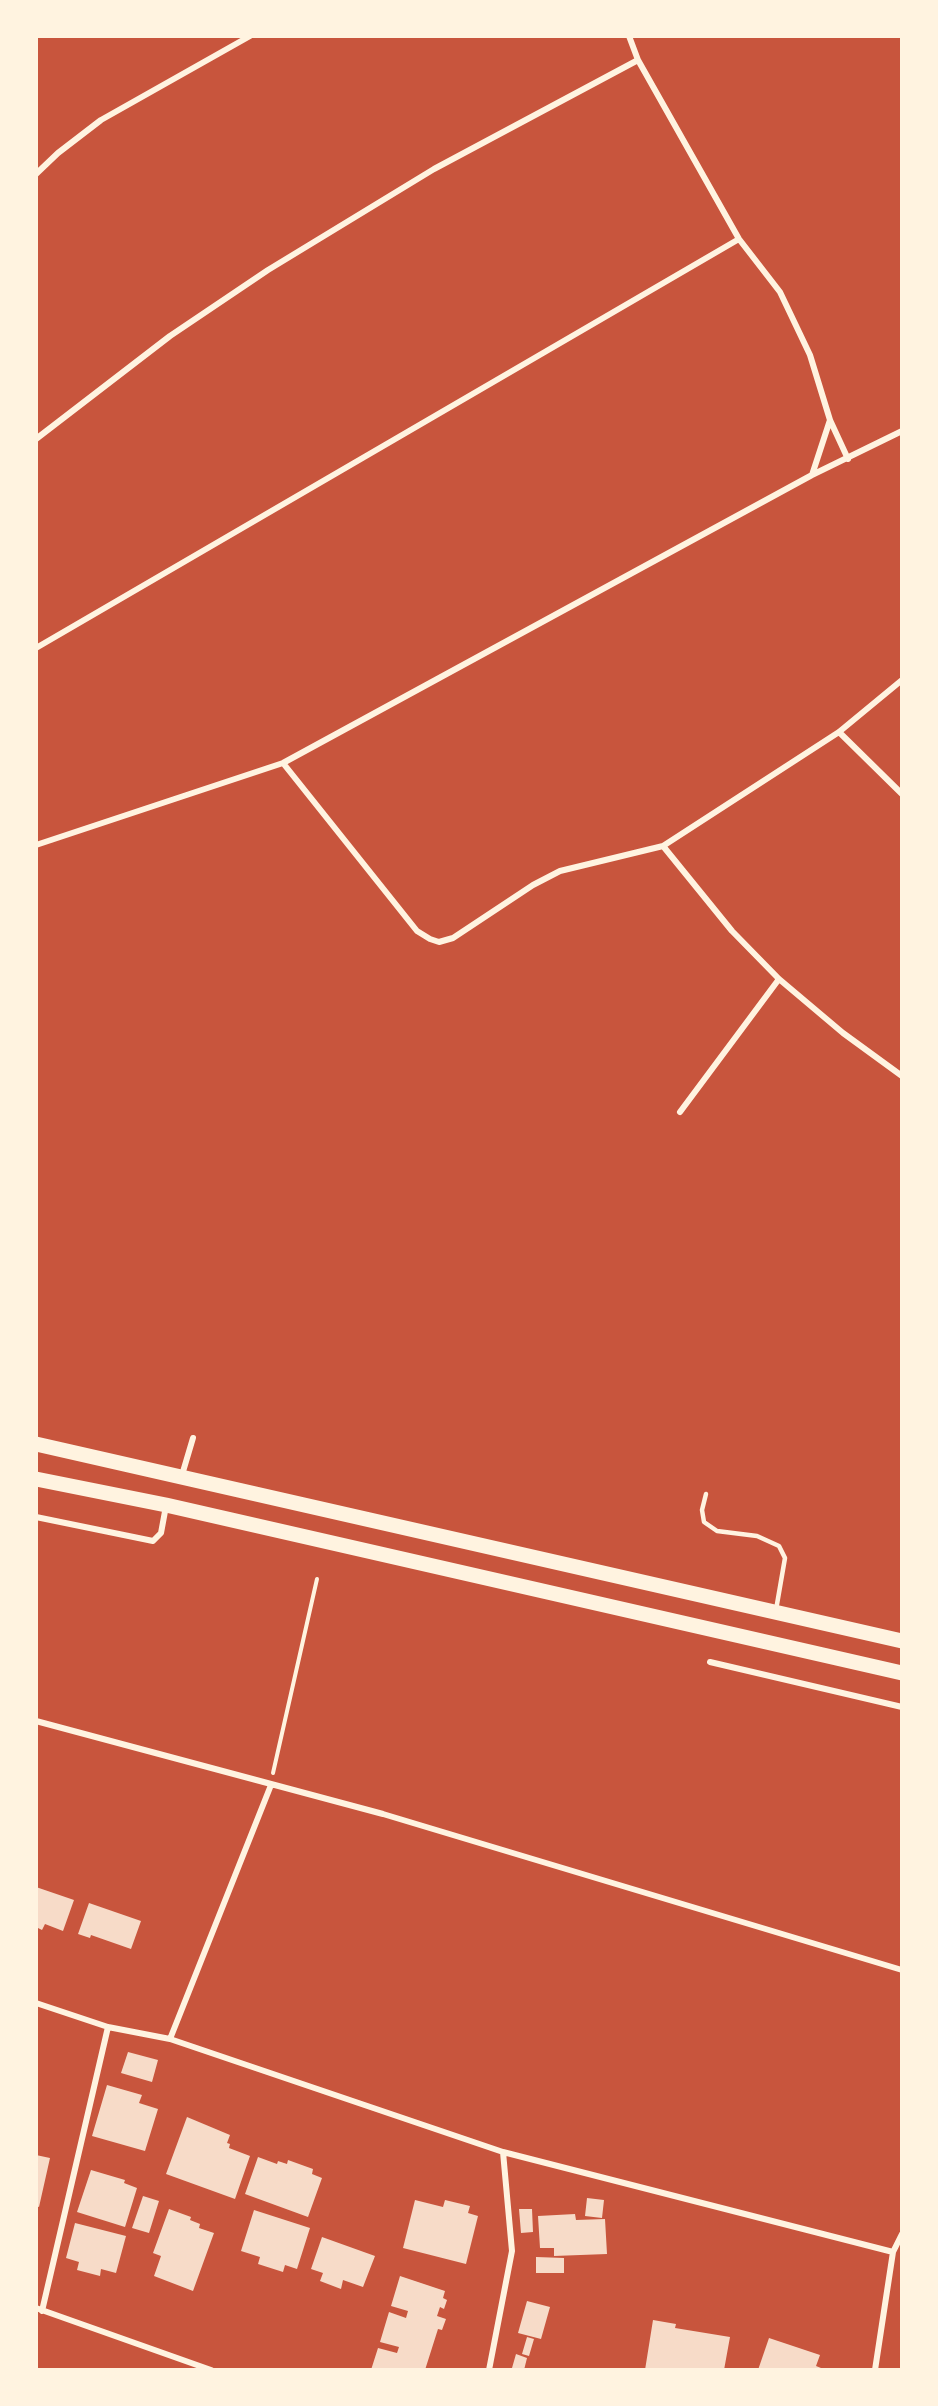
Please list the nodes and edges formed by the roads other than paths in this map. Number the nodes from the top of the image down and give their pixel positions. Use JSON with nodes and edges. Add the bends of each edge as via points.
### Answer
{"nodes":[{"id":1,"x":250,"y":36,"type":"edge"},
{"id":2,"x":629,"y":36,"type":"edge"},
{"id":3,"x":638,"y":60,"type":"junction"},
{"id":4,"x":36,"y":174,"type":"edge"},
{"id":5,"x":739,"y":239,"type":"junction"},
{"id":6,"x":830,"y":420,"type":"junction"},
{"id":7,"x":902,"y":431,"type":"edge"},
{"id":8,"x":36,"y":439,"type":"edge"},
{"id":9,"x":848,"y":459,"type":"junction"},
{"id":10,"x":812,"y":475,"type":"junction"},
{"id":11,"x":36,"y":648,"type":"edge"},
{"id":12,"x":902,"y":680,"type":"edge"},
{"id":13,"x":839,"y":732,"type":"junction"},
{"id":14,"x":283,"y":763,"type":"junction"},
{"id":15,"x":902,"y":794,"type":"edge"},
{"id":16,"x":36,"y":845,"type":"edge"},
{"id":17,"x":663,"y":846,"type":"junction"},
{"id":18,"x":779,"y":979,"type":"junction"},
{"id":19,"x":902,"y":1076,"type":"edge"},
{"id":20,"x":680,"y":1112,"type":"dead end"},
{"id":21,"x":193,"y":1438,"type":"dead end"},
{"id":22,"x":36,"y":1444,"type":"edge"},
{"id":23,"x":181,"y":1477,"type":"junction"},
{"id":24,"x":36,"y":1479,"type":"edge"},
{"id":25,"x":706,"y":1494,"type":"dead end"},
{"id":26,"x":166,"y":1505,"type":"junction"},
{"id":27,"x":36,"y":1517,"type":"edge"},
{"id":28,"x":776,"y":1612,"type":"junction"},
{"id":29,"x":902,"y":1641,"type":"edge"},
{"id":30,"x":710,"y":1662,"type":"dead end"},
{"id":31,"x":902,"y":1673,"type":"edge"},
{"id":32,"x":902,"y":1707,"type":"edge"},
{"id":33,"x":36,"y":1721,"type":"edge"},
{"id":34,"x":271,"y":1785,"type":"junction"},
{"id":35,"x":902,"y":1970,"type":"edge"},
{"id":36,"x":36,"y":2003,"type":"edge"},
{"id":37,"x":108,"y":2027,"type":"junction"},
{"id":38,"x":170,"y":2039,"type":"junction"},
{"id":39,"x":503,"y":2152,"type":"junction"},
{"id":40,"x":902,"y":2234,"type":"edge"},
{"id":41,"x":893,"y":2252,"type":"junction"},
{"id":42,"x":39,"y":2310,"type":"edge"},
{"id":43,"x":211,"y":2370,"type":"edge"},
{"id":44,"x":489,"y":2370,"type":"edge"},
{"id":45,"x":875,"y":2370,"type":"edge"}],
"edges":[{"from":1,"to":4,"type":"street","via":[[101,120]]},
{"from":2,"to":3,"type":"street"},
{"from":3,"to":5,"type":"street"},
{"from":3,"to":8,"type":"street","via":[[434,169],[268,270],[170,336]]},
{"from":5,"to":6,"type":"street","via":[[780,292],[810,355]]},
{"from":5,"to":11,"type":"street"},
{"from":6,"to":9,"type":"street"},
{"from":6,"to":10,"type":"street"},
{"from":7,"to":9,"type":"street"},
{"from":9,"to":10,"type":"street"},
{"from":10,"to":14,"type":"street"},
{"from":12,"to":13,"type":"street"},
{"from":13,"to":15,"type":"street"},
{"from":13,"to":17,"type":"street"},
{"from":14,"to":16,"type":"street"},
{"from":14,"to":17,"type":"street","via":[[417,931],[439,942],[453,938],[560,871]]},
{"from":17,"to":18,"type":"street","via":[[732,931]]},
{"from":18,"to":19,"type":"street"},
{"from":18,"to":20,"type":"street"},
{"from":21,"to":23,"type":"street"},
{"from":22,"to":23,"type":"highway"},
{"from":23,"to":28,"type":"highway"},
{"from":24,"to":26,"type":"highway"},
{"from":25,"to":28,"type":"lane","via":[[704,1522],[717,1531],[757,1536],[780,1546],[785,1558]]},
{"from":26,"to":27,"type":"street","via":[[161,1533],[153,1540]]},
{"from":26,"to":31,"type":"highway"},
{"from":28,"to":29,"type":"highway"},
{"from":30,"to":32,"type":"street"},
{"from":33,"to":34,"type":"street"},
{"from":34,"to":35,"type":"street","via":[[383,1814]]},
{"from":34,"to":38,"type":"street"},
{"from":36,"to":37,"type":"street"},
{"from":37,"to":38,"type":"street"},
{"from":37,"to":42,"type":"street"},
{"from":38,"to":39,"type":"street"},
{"from":39,"to":41,"type":"street"},
{"from":39,"to":44,"type":"street","via":[[512,2251]]},
{"from":40,"to":41,"type":"street"},
{"from":41,"to":45,"type":"street"},
{"from":42,"to":43,"type":"street"}]}
